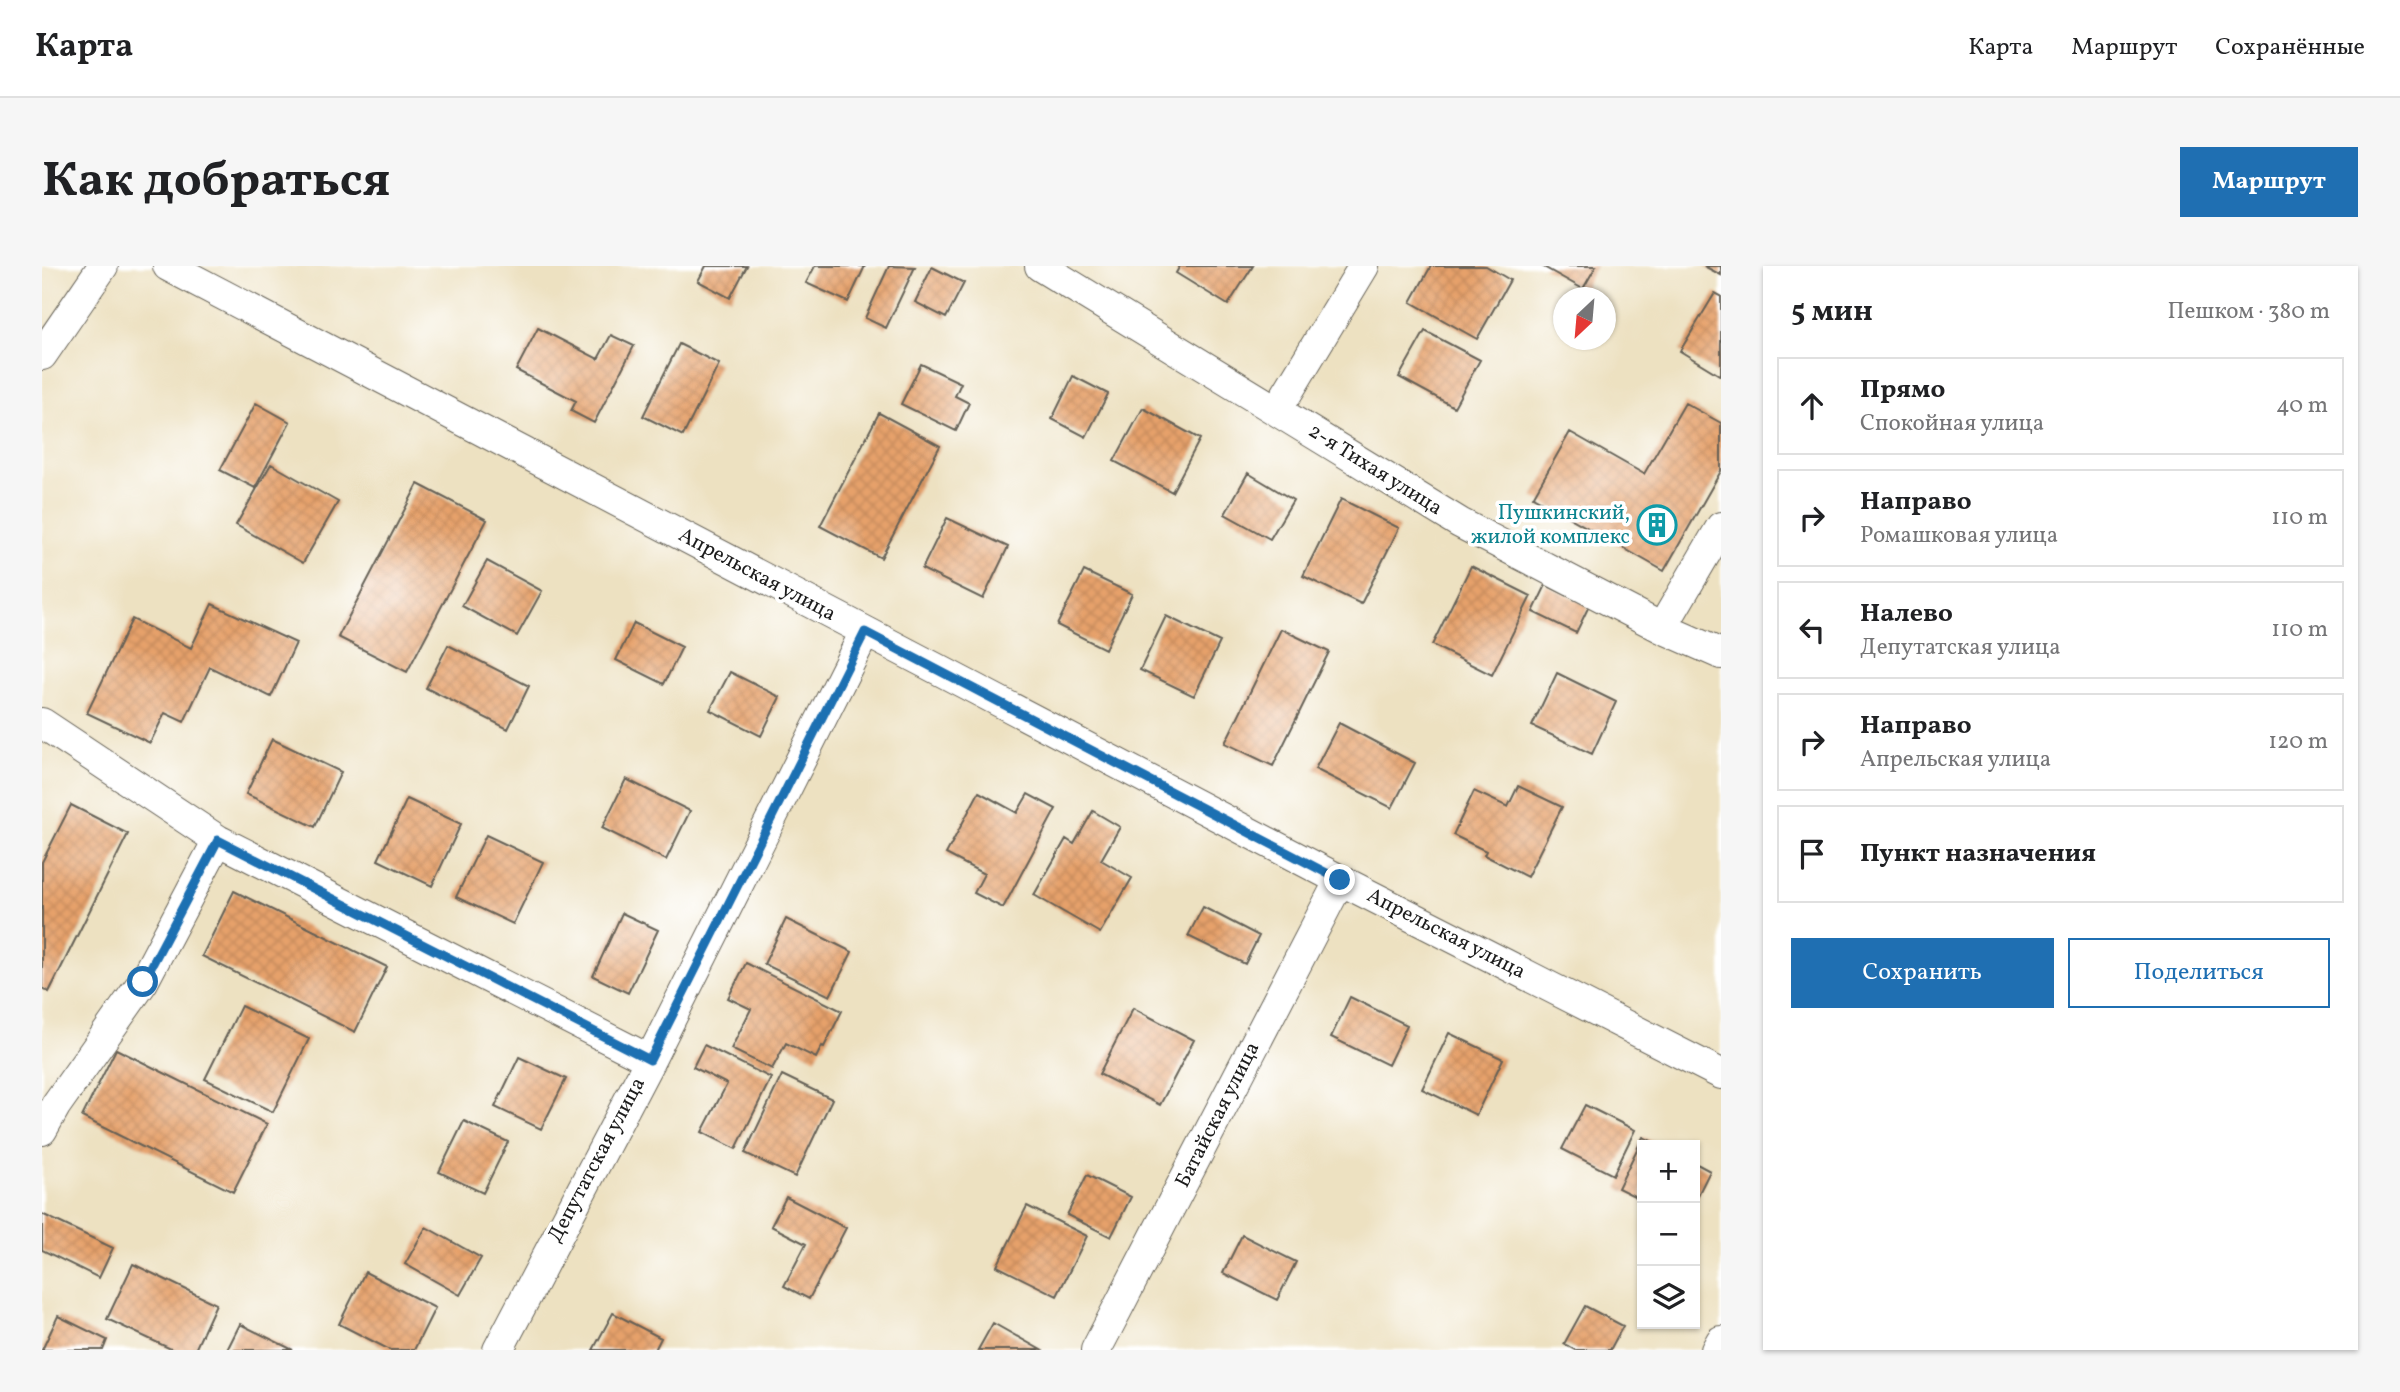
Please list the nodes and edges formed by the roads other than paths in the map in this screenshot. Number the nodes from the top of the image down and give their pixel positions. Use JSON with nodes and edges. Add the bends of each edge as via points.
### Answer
{"nodes":[{"id":1,"x":103,"y":266,"type":"edge"},
{"id":2,"x":168,"y":266,"type":"edge"},
{"id":3,"x":1040,"y":266,"type":"edge"},
{"id":4,"x":1364,"y":266,"type":"edge"},
{"id":5,"x":42,"y":355,"type":"edge"},
{"id":6,"x":1277,"y":410,"type":"junction"},
{"id":7,"x":1721,"y":527,"type":"edge"},
{"id":8,"x":1662,"y":628,"type":"junction"},
{"id":9,"x":865,"y":632,"type":"junction"},
{"id":10,"x":1721,"y":654,"type":"edge"},
{"id":11,"x":42,"y":723,"type":"edge"},
{"id":12,"x":218,"y":840,"type":"junction"},
{"id":13,"x":1340,"y":880,"type":"junction"},
{"id":14,"x":650,"y":1060,"type":"junction"},
{"id":15,"x":1721,"y":1074,"type":"edge"},
{"id":16,"x":42,"y":1130,"type":"edge"},
{"id":17,"x":1721,"y":1341,"type":"edge"},
{"id":18,"x":498,"y":1350,"type":"edge"},
{"id":19,"x":1097,"y":1350,"type":"edge"},
{"id":20,"x":1716,"y":1350,"type":"edge"}],
"edges":[{"from":1,"to":5,"type":"street"},
{"from":2,"to":9,"type":"street","name":"Апрельская улица"},
{"from":3,"to":6,"type":"street","name":"2-я Тихая улица"},
{"from":4,"to":6,"type":"street"},
{"from":6,"to":8,"type":"street","name":"2-я Тихая улица","via":[[1460,523]]},
{"from":7,"to":8,"type":"street"},
{"from":8,"to":10,"type":"street","name":"2-я Тихая улица"},
{"from":9,"to":13,"type":"street","name":"Апрельская улица"},
{"from":9,"to":14,"type":"street","name":"Депутатская улица"},
{"from":11,"to":12,"type":"street"},
{"from":12,"to":14,"type":"street"},
{"from":12,"to":16,"type":"street","via":[[143,982]]},
{"from":13,"to":15,"type":"street","name":"Апрельская улица"},
{"from":13,"to":19,"type":"street","name":"Батайская улица"},
{"from":14,"to":18,"type":"street","name":"Депутатская улица"},
{"from":17,"to":20,"type":"street"}]}
